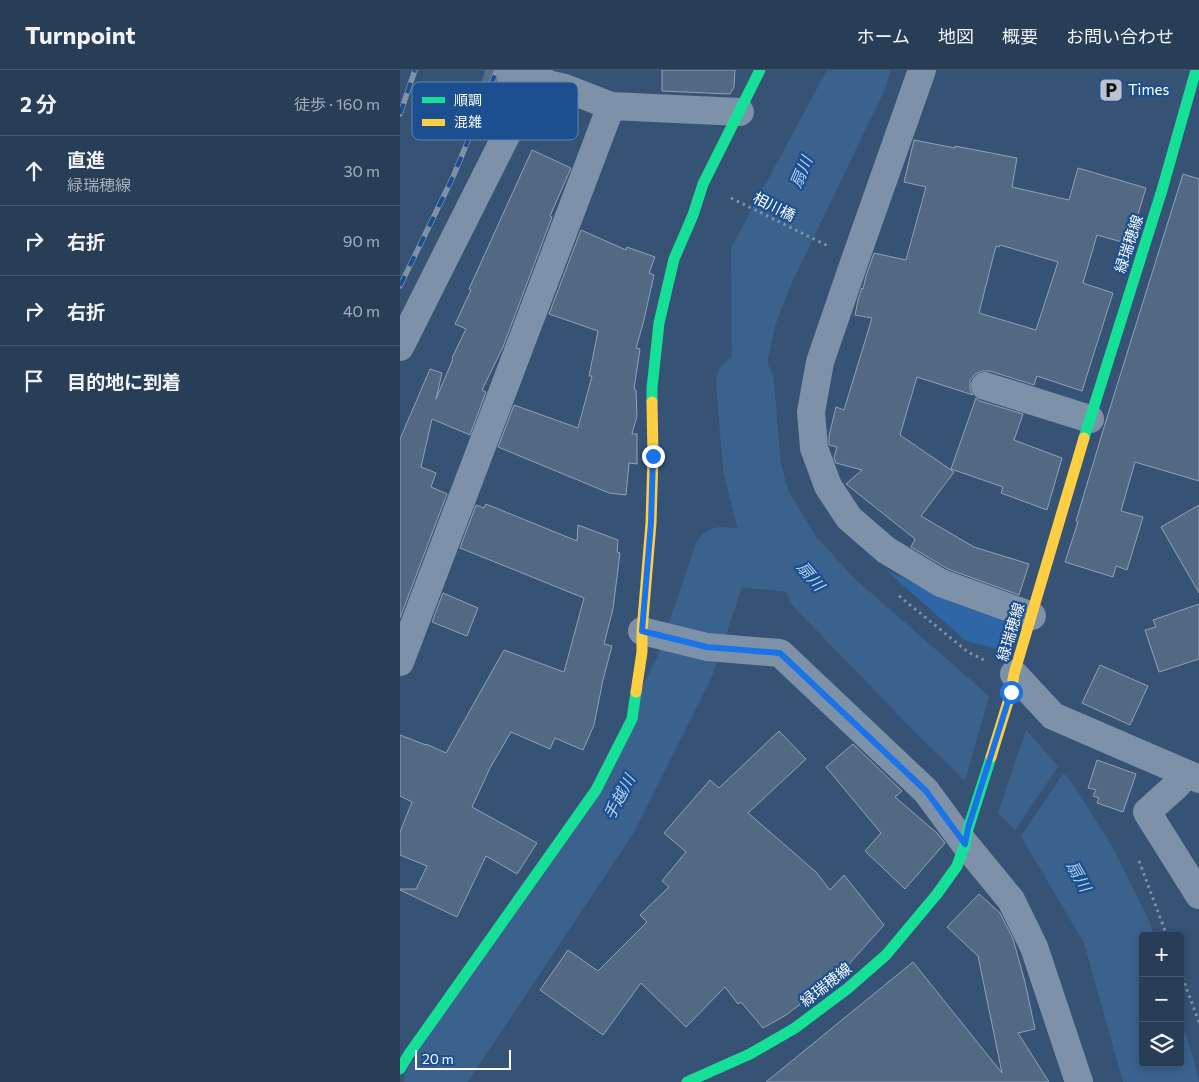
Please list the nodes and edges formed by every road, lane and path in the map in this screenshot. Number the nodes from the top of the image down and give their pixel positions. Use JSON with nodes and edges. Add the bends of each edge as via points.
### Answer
{"nodes":[{"id":1,"x":760,"y":70,"type":"edge"},
{"id":2,"x":922,"y":70,"type":"edge"},
{"id":3,"x":1196,"y":70,"type":"edge"},
{"id":4,"x":528,"y":76,"type":"tunnel mouth"},
{"id":5,"x":546,"y":82,"type":"edge"},
{"id":6,"x":578,"y":93,"type":"edge"},
{"id":7,"x":611,"y":106,"type":"junction"},
{"id":8,"x":740,"y":112,"type":"junction"},
{"id":9,"x":498,"y":140,"type":"edge"},
{"id":10,"x":731,"y":198,"type":"dead end"},
{"id":11,"x":825,"y":245,"type":"dead end"},
{"id":12,"x":400,"y":347,"type":"edge"},
{"id":13,"x":985,"y":386,"type":"dead end"},
{"id":14,"x":1090,"y":419,"type":"junction"},
{"id":15,"x":895,"y":592,"type":"dead end"},
{"id":16,"x":1032,"y":616,"type":"junction"},
{"id":17,"x":650,"y":633,"type":"junction"},
{"id":18,"x":400,"y":662,"type":"edge"},
{"id":19,"x":1013,"y":683,"type":"junction"},
{"id":20,"x":1193,"y":776,"type":"edge"},
{"id":21,"x":966,"y":836,"type":"junction"},
{"id":22,"x":1139,"y":860,"type":"dead end"},
{"id":23,"x":1199,"y":896,"type":"edge"},
{"id":24,"x":1166,"y":932,"type":"edge"},
{"id":25,"x":1182,"y":977,"type":"edge"},
{"id":26,"x":1199,"y":1022,"type":"edge"},
{"id":27,"x":400,"y":1069,"type":"edge"},
{"id":28,"x":687,"y":1082,"type":"edge"},
{"id":29,"x":1079,"y":1082,"type":"edge"}],
"edges":[{"from":1,"to":8,"type":"main road"},
{"from":2,"to":16,"type":"street","via":[[820,362],[811,412],[814,448],[828,486],[849,518],[886,550],[941,583]]},
{"from":3,"to":14,"type":"main road","name":"緑瑞穂線"},
{"from":4,"to":5,"type":"street"},
{"from":6,"to":7,"type":"street"},
{"from":7,"to":8,"type":"street"},
{"from":7,"to":18,"type":"street"},
{"from":8,"to":17,"type":"main road","via":[[704,184],[674,259],[659,323],[652,388]]},
{"from":9,"to":12,"type":"street"},
{"from":10,"to":11,"type":"path","name":"相川橋"},
{"from":13,"to":14,"type":"street"},
{"from":14,"to":16,"type":"main road","name":"緑瑞穂線"},
{"from":15,"to":19,"type":"path","via":[[968,652]]},
{"from":16,"to":19,"type":"main road","name":"緑瑞穂線"},
{"from":17,"to":21,"type":"street","via":[[707,647],[780,653],[926,791]]},
{"from":17,"to":27,"type":"main road","via":[[642,652],[632,719],[596,790]]},
{"from":19,"to":20,"type":"street","via":[[1053,716]]},
{"from":19,"to":21,"type":"main road","name":"緑瑞穂線"},
{"from":20,"to":23,"type":"street","via":[[1178,784],[1147,812]]},
{"from":21,"to":28,"type":"main road","name":"緑瑞穂線","via":[[957,866],[937,894],[886,955],[847,990],[795,1028],[750,1054]]},
{"from":21,"to":29,"type":"street","via":[[1011,900],[1034,947]]},
{"from":22,"to":24,"type":"path"},
{"from":25,"to":26,"type":"path"}]}
